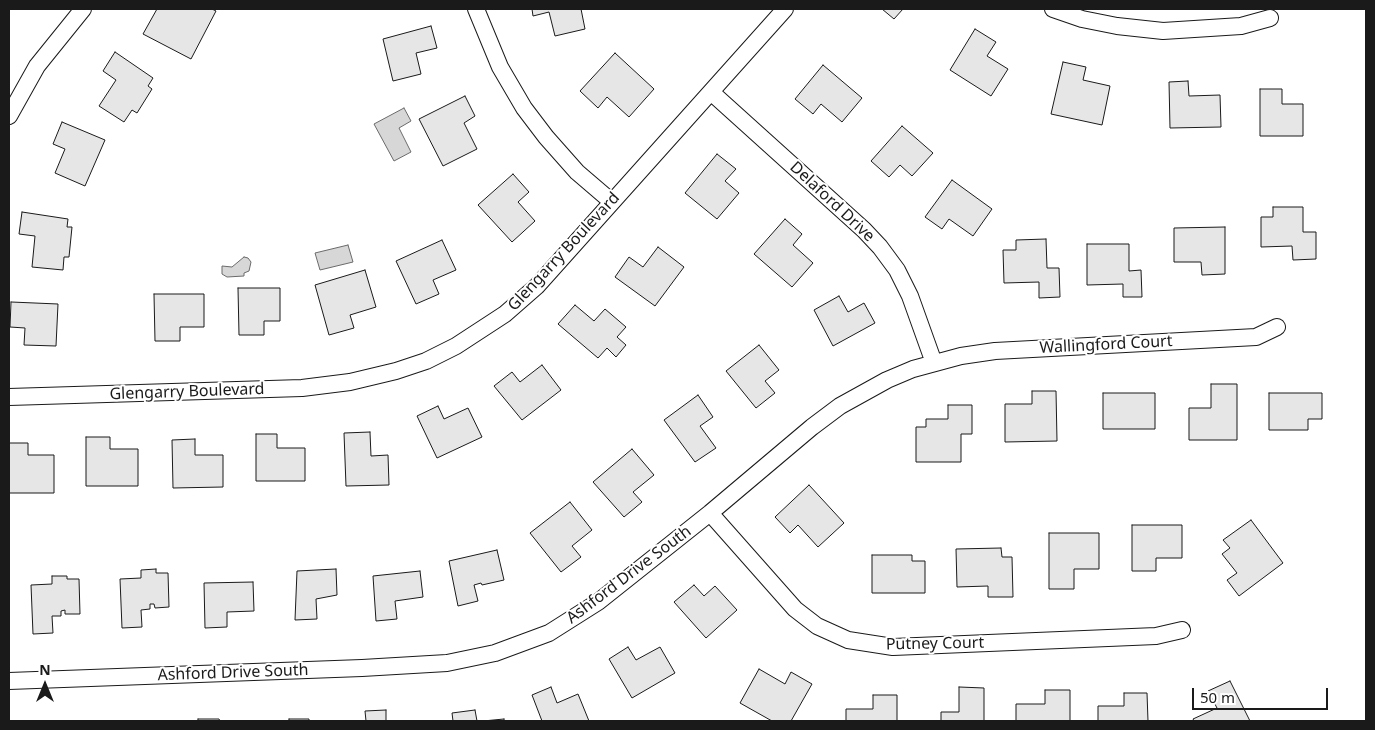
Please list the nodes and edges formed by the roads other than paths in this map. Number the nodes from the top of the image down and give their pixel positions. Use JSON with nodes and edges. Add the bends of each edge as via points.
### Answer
{"nodes":[{"id":1,"x":83,"y":9,"type":"edge"},
{"id":2,"x":476,"y":9,"type":"edge"},
{"id":3,"x":786,"y":9,"type":"edge"},
{"id":4,"x":1053,"y":9,"type":"edge"},
{"id":5,"x":1270,"y":18,"type":"dead end"},
{"id":6,"x":711,"y":92,"type":"junction"},
{"id":7,"x":9,"y":116,"type":"edge"},
{"id":8,"x":612,"y":202,"type":"junction"},
{"id":9,"x":1277,"y":327,"type":"dead end"},
{"id":10,"x":934,"y":363,"type":"junction"},
{"id":11,"x":9,"y":397,"type":"edge"},
{"id":12,"x":710,"y":513,"type":"junction"},
{"id":13,"x":1182,"y":630,"type":"dead end"},
{"id":14,"x":9,"y":681,"type":"edge"}],
"edges":[{"from":1,"to":7,"type":"street","via":[[37,66]]},
{"from":2,"to":8,"type":"street","via":[[500,67],[524,108],[577,172]]},
{"from":3,"to":6,"type":"street","name":"Glengarry Boulevard"},
{"from":4,"to":5,"type":"street","via":[[1082,19],[1163,31],[1241,26]]},
{"from":6,"to":8,"type":"street","name":"Glengarry Boulevard"},
{"from":6,"to":10,"type":"street","name":"Delaford Drive","via":[[880,248],[897,270],[910,296]]},
{"from":8,"to":11,"type":"street","name":"Glengarry Boulevard","via":[[536,286],[506,314],[456,346],[396,371],[350,382],[302,388]]},
{"from":9,"to":10,"type":"street","name":"Wallingford Court","via":[[1256,337],[995,352]]},
{"from":10,"to":12,"type":"street","name":"Ashford Drive South","via":[[886,380],[840,406]]},
{"from":12,"to":13,"type":"street","name":"Putney Court","via":[[795,609],[817,626],[848,640],[893,647],[1156,636]]},
{"from":12,"to":14,"type":"street","name":"Ashford Drive South","via":[[628,580],[567,622],[519,646],[487,655],[447,663],[362,668]]}]}
